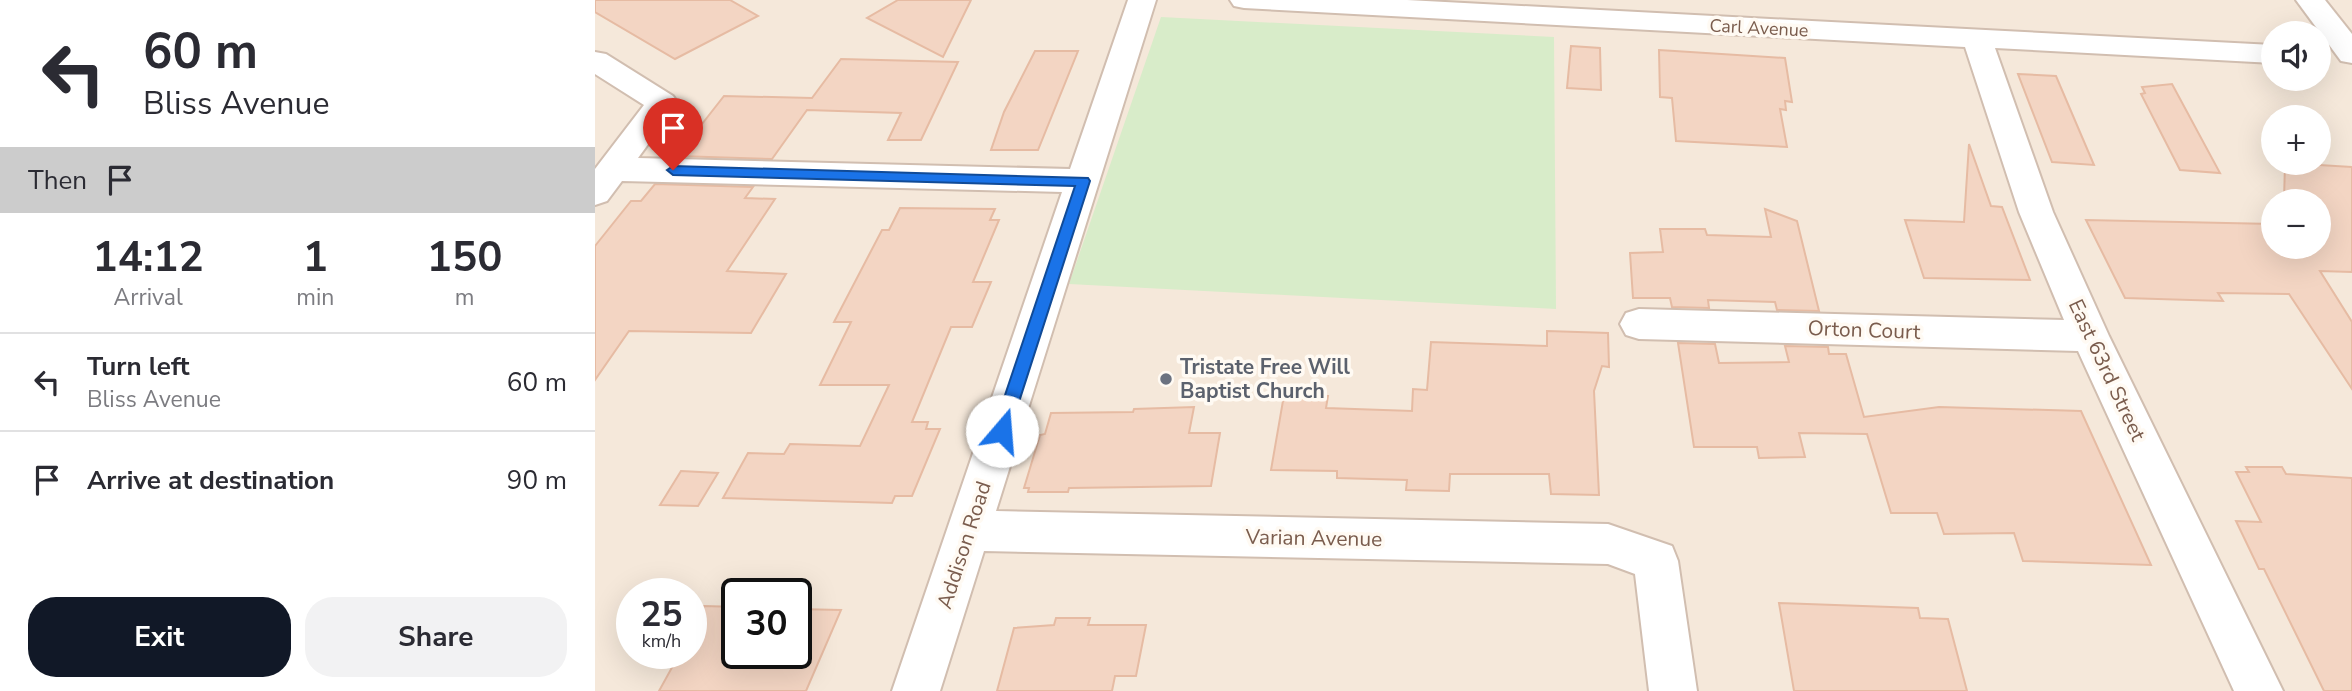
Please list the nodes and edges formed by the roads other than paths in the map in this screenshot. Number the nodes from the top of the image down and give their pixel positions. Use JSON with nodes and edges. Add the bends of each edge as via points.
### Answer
{"nodes":[{"id":1,"x":1142,"y":0,"type":"edge"},
{"id":2,"x":1244,"y":0,"type":"edge"},
{"id":3,"x":2310,"y":0,"type":"edge"},
{"id":4,"x":1977,"y":40,"type":"junction"},
{"id":5,"x":2261,"y":53,"type":"edge"},
{"id":6,"x":2352,"y":56,"type":"edge"},
{"id":7,"x":2331,"y":57,"type":"edge"},
{"id":8,"x":595,"y":61,"type":"edge"},
{"id":9,"x":605,"y":181,"type":"edge"},
{"id":10,"x":1083,"y":181,"type":"junction"},
{"id":11,"x":1639,"y":324,"type":"dead end"},
{"id":12,"x":2089,"y":336,"type":"junction"},
{"id":13,"x":969,"y":531,"type":"junction"},
{"id":14,"x":916,"y":691,"type":"edge"},
{"id":15,"x":1673,"y":691,"type":"edge"},
{"id":16,"x":2259,"y":691,"type":"edge"}],
"edges":[{"from":1,"to":10,"type":"street","name":"Addison Road"},
{"from":2,"to":4,"type":"street","name":"Carl Avenue"},
{"from":3,"to":6,"type":"street"},
{"from":4,"to":5,"type":"street","name":"Carl Avenue"},
{"from":4,"to":12,"type":"street","name":"East 63rd Street","via":[[2036,212]]},
{"from":6,"to":7,"type":"street"},
{"from":8,"to":9,"type":"street","via":[[662,103]]},
{"from":9,"to":10,"type":"street"},
{"from":10,"to":13,"type":"street","name":"Addison Road"},
{"from":11,"to":12,"type":"street","name":"Orton Court"},
{"from":12,"to":16,"type":"street","name":"East 63rd Street"},
{"from":13,"to":14,"type":"street","name":"Addison Road"},
{"from":13,"to":15,"type":"street","name":"Varian Avenue","via":[[1608,544],[1656,561]]}]}
